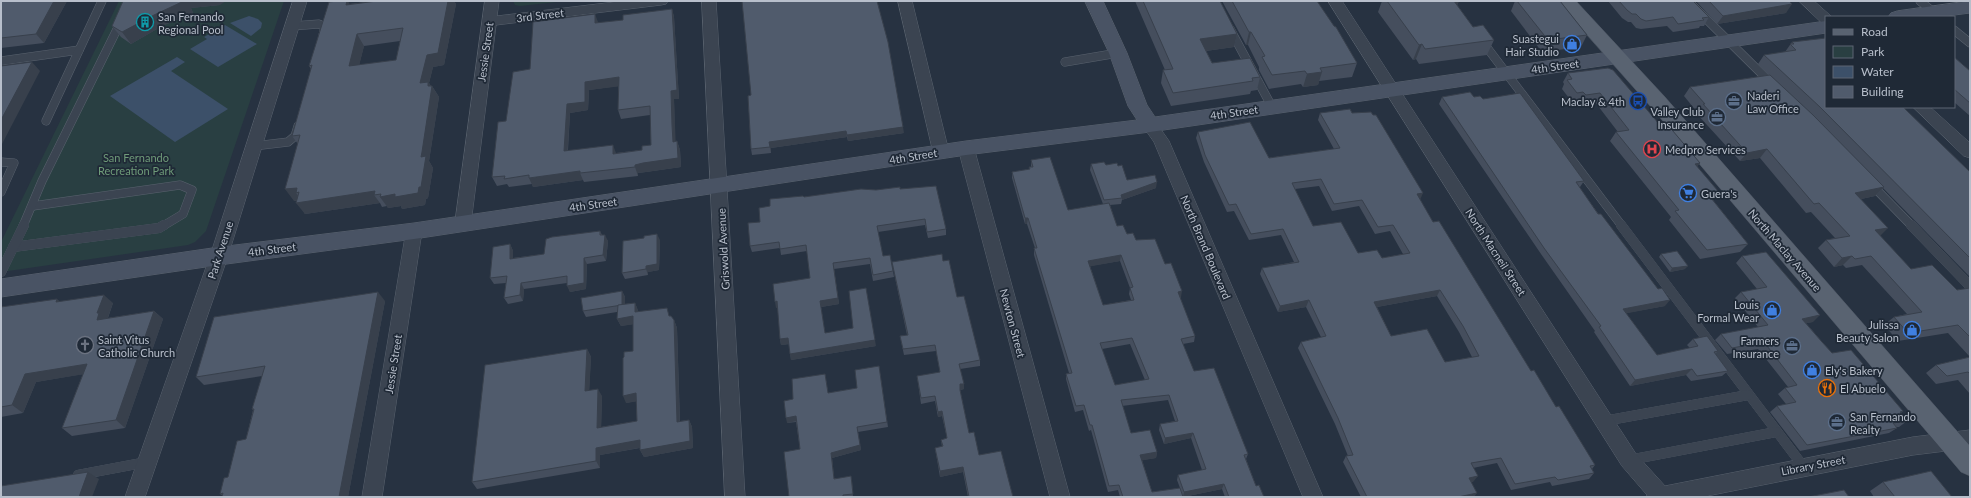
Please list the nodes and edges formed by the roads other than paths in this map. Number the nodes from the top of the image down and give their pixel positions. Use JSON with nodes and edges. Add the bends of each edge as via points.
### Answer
{"nodes":[{"id":1,"x":102,"y":1,"type":"edge"},
{"id":2,"x":131,"y":1,"type":"edge"},
{"id":3,"x":300,"y":1,"type":"edge"},
{"id":4,"x":492,"y":1,"type":"edge"},
{"id":5,"x":662,"y":1,"type":"edge"},
{"id":6,"x":709,"y":1,"type":"edge"},
{"id":7,"x":905,"y":1,"type":"edge"},
{"id":8,"x":1094,"y":1,"type":"edge"},
{"id":9,"x":1335,"y":1,"type":"edge"},
{"id":10,"x":1566,"y":1,"type":"edge"},
{"id":11,"x":1688,"y":1,"type":"edge"},
{"id":12,"x":1806,"y":1,"type":"edge"},
{"id":13,"x":1970,"y":6,"type":"edge"},
{"id":14,"x":1931,"y":10,"type":"edge"},
{"id":15,"x":1902,"y":16,"type":"edge"},
{"id":16,"x":1825,"y":18,"type":"edge"},
{"id":17,"x":489,"y":21,"type":"junction"},
{"id":18,"x":1226,"y":21,"type":"edge"},
{"id":19,"x":292,"y":26,"type":"junction"},
{"id":20,"x":1825,"y":27,"type":"edge"},
{"id":21,"x":1475,"y":31,"type":"edge"},
{"id":22,"x":1955,"y":31,"type":"edge"},
{"id":23,"x":321,"y":41,"type":"edge"},
{"id":24,"x":1727,"y":42,"type":"junction"},
{"id":25,"x":1970,"y":43,"type":"edge"},
{"id":26,"x":79,"y":50,"type":"junction"},
{"id":27,"x":1118,"y":52,"type":"junction"},
{"id":28,"x":1617,"y":57,"type":"junction"},
{"id":29,"x":1,"y":61,"type":"edge"},
{"id":30,"x":1065,"y":62,"type":"dead end"},
{"id":31,"x":1506,"y":73,"type":"junction"},
{"id":32,"x":1392,"y":90,"type":"junction"},
{"id":33,"x":1780,"y":92,"type":"edge"},
{"id":34,"x":1272,"y":107,"type":"junction"},
{"id":35,"x":1922,"y":108,"type":"edge"},
{"id":36,"x":301,"y":114,"type":"edge"},
{"id":37,"x":46,"y":121,"type":"dead end"},
{"id":38,"x":1150,"y":125,"type":"junction"},
{"id":39,"x":254,"y":146,"type":"junction"},
{"id":40,"x":966,"y":148,"type":"junction"},
{"id":41,"x":942,"y":152,"type":"junction"},
{"id":42,"x":1970,"y":152,"type":"edge"},
{"id":43,"x":1,"y":162,"type":"edge"},
{"id":44,"x":1867,"y":180,"type":"edge"},
{"id":45,"x":720,"y":186,"type":"junction"},
{"id":46,"x":1,"y":192,"type":"edge"},
{"id":47,"x":33,"y":206,"type":"junction"},
{"id":48,"x":463,"y":223,"type":"junction"},
{"id":49,"x":414,"y":231,"type":"junction"},
{"id":50,"x":14,"y":247,"type":"junction"},
{"id":51,"x":219,"y":256,"type":"junction"},
{"id":52,"x":1,"y":272,"type":"edge"},
{"id":53,"x":1970,"y":286,"type":"edge"},
{"id":54,"x":1,"y":288,"type":"edge"},
{"id":55,"x":1748,"y":395,"type":"junction"},
{"id":56,"x":1604,"y":421,"type":"junction"},
{"id":57,"x":1776,"y":432,"type":"junction"},
{"id":58,"x":1960,"y":440,"type":"edge"},
{"id":59,"x":1629,"y":460,"type":"junction"},
{"id":60,"x":147,"y":462,"type":"junction"},
{"id":61,"x":1970,"y":464,"type":"edge"},
{"id":62,"x":1803,"y":466,"type":"junction"},
{"id":63,"x":70,"y":476,"type":"edge"},
{"id":64,"x":135,"y":497,"type":"edge"},
{"id":65,"x":372,"y":497,"type":"edge"},
{"id":66,"x":735,"y":497,"type":"edge"},
{"id":67,"x":1060,"y":497,"type":"edge"},
{"id":68,"x":1313,"y":497,"type":"edge"},
{"id":69,"x":1660,"y":497,"type":"edge"}],
"edges":[{"from":1,"to":26,"type":"lane"},
{"from":2,"to":47,"type":"lane","via":[[42,181]]},
{"from":3,"to":19,"type":"street","name":"Park Avenue"},
{"from":4,"to":17,"type":"street","name":"Jessie Street"},
{"from":5,"to":17,"type":"street","name":"3rd Street"},
{"from":6,"to":45,"type":"street","name":"Griswold Avenue"},
{"from":7,"to":41,"type":"street"},
{"from":8,"to":27,"type":"street","name":"North Brand Boulevard"},
{"from":9,"to":32,"type":"street","name":"North Macneil Street"},
{"from":10,"to":28,"type":"main road","name":"North Maclay Avenue"},
{"from":11,"to":24,"type":"lane"},
{"from":12,"to":16,"type":"street"},
{"from":13,"to":14,"type":"street"},
{"from":14,"to":15,"type":"street"},
{"from":17,"to":48,"type":"street","name":"Jessie Street"},
{"from":18,"to":34,"type":"lane"},
{"from":19,"to":23,"type":"lane","via":[[319,24],[325,27]]},
{"from":19,"to":39,"type":"street","name":"Park Avenue"},
{"from":20,"to":24,"type":"street","name":"4th Street"},
{"from":21,"to":31,"type":"lane"},
{"from":22,"to":25,"type":"lane"},
{"from":24,"to":28,"type":"street","name":"4th Street"},
{"from":24,"to":33,"type":"lane"},
{"from":26,"to":29,"type":"lane"},
{"from":26,"to":37,"type":"lane"},
{"from":27,"to":30,"type":"lane"},
{"from":27,"to":38,"type":"street","name":"North Brand Boulevard","via":[[1138,106]]},
{"from":28,"to":31,"type":"street","name":"4th Street"},
{"from":28,"to":58,"type":"main road","name":"North Maclay Avenue"},
{"from":31,"to":32,"type":"street","name":"4th Street"},
{"from":31,"to":55,"type":"lane"},
{"from":32,"to":34,"type":"street","name":"4th Street"},
{"from":32,"to":56,"type":"street","name":"North Macneil Street"},
{"from":34,"to":38,"type":"street","name":"4th Street"},
{"from":35,"to":42,"type":"street"},
{"from":36,"to":39,"type":"lane","via":[[295,136],[288,142]]},
{"from":38,"to":40,"type":"street","name":"4th Street"},
{"from":38,"to":68,"type":"street","name":"North Brand Boulevard","via":[[1161,141]]},
{"from":39,"to":51,"type":"street","name":"Park Avenue"},
{"from":40,"to":41,"type":"street","name":"4th Street"},
{"from":40,"to":67,"type":"street","name":"Newton Street"},
{"from":41,"to":45,"type":"street","name":"4th Street"},
{"from":43,"to":46,"type":"lane","via":[[14,163]]},
{"from":44,"to":53,"type":"lane"},
{"from":45,"to":48,"type":"street","name":"4th Street"},
{"from":45,"to":66,"type":"street","name":"Griswold Avenue"},
{"from":47,"to":50,"type":"lane"},
{"from":47,"to":50,"type":"lane","via":[[180,185],[192,190],[183,214],[159,228]]},
{"from":48,"to":49,"type":"street","name":"4th Street"},
{"from":49,"to":51,"type":"street","name":"4th Street"},
{"from":49,"to":65,"type":"street","name":"Jessie Street"},
{"from":50,"to":52,"type":"lane"},
{"from":51,"to":54,"type":"street","name":"4th Street"},
{"from":51,"to":60,"type":"street","name":"Park Avenue"},
{"from":55,"to":56,"type":"lane"},
{"from":55,"to":57,"type":"lane"},
{"from":56,"to":59,"type":"street","name":"North Macneil Street"},
{"from":57,"to":59,"type":"lane"},
{"from":57,"to":62,"type":"lane"},
{"from":58,"to":61,"type":"main road","name":"North Maclay Avenue"},
{"from":58,"to":62,"type":"street","name":"Library Street"},
{"from":59,"to":69,"type":"street","name":"North Macneil Street"},
{"from":60,"to":63,"type":"lane"},
{"from":60,"to":64,"type":"street","name":"Park Avenue"},
{"from":62,"to":69,"type":"street","name":"Library Street"}]}
